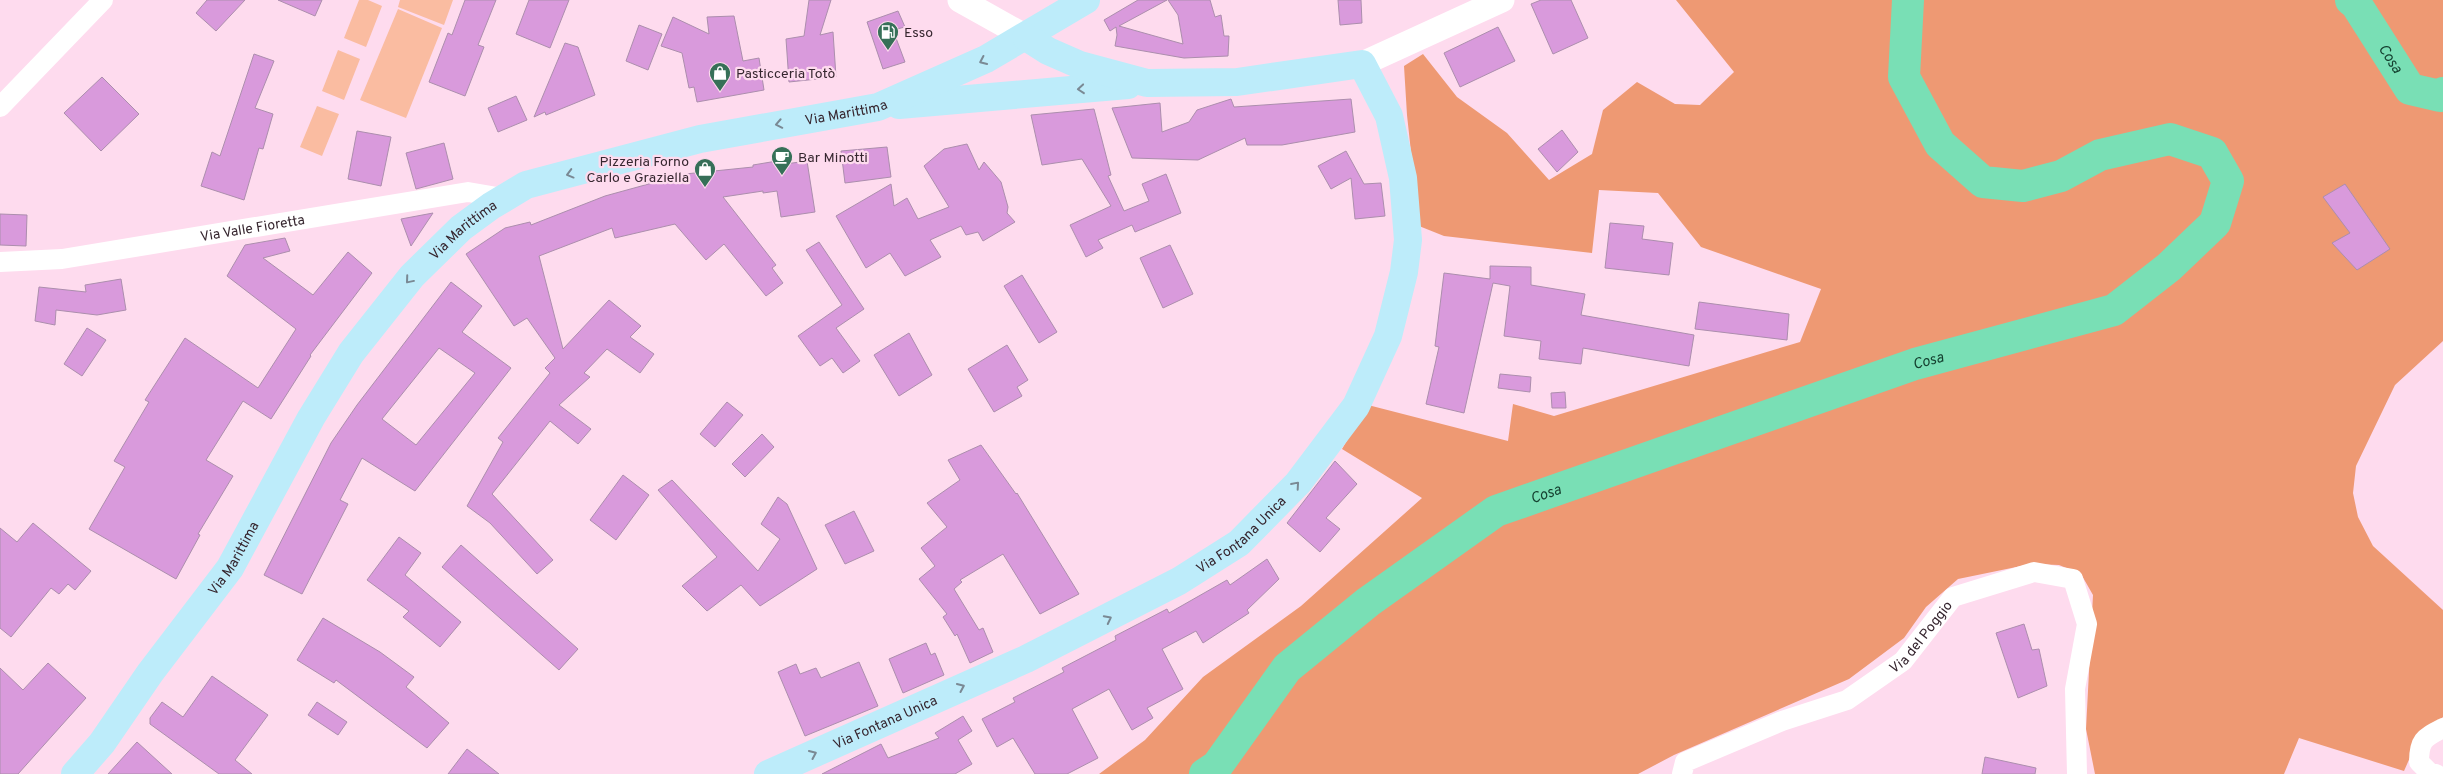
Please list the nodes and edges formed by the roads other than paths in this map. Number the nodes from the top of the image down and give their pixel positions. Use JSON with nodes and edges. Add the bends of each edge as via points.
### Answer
{"nodes":[{"id":1,"x":103,"y":0,"type":"edge"},
{"id":2,"x":960,"y":0,"type":"edge"},
{"id":3,"x":1086,"y":0,"type":"edge"},
{"id":4,"x":1502,"y":0,"type":"edge"},
{"id":5,"x":1026,"y":38,"type":"junction"},
{"id":6,"x":1362,"y":64,"type":"junction"},
{"id":7,"x":1147,"y":83,"type":"junction"},
{"id":8,"x":0,"y":107,"type":"edge"},
{"id":9,"x":878,"y":107,"type":"junction"},
{"id":10,"x":503,"y":198,"type":"junction"},
{"id":11,"x":0,"y":262,"type":"edge"},
{"id":12,"x":2443,"y":728,"type":"edge"},
{"id":13,"x":75,"y":774,"type":"edge"},
{"id":14,"x":768,"y":774,"type":"edge"},
{"id":15,"x":1682,"y":774,"type":"edge"},
{"id":16,"x":2077,"y":774,"type":"edge"},
{"id":17,"x":2436,"y":774,"type":"edge"}],
"edges":[{"from":1,"to":8,"type":"street"},
{"from":2,"to":5,"type":"street"},
{"from":3,"to":5,"type":"main road","name":"Via Marittima"},
{"from":4,"to":6,"type":"street"},
{"from":5,"to":7,"type":"main road","via":[[1048,52],[1080,65]]},
{"from":5,"to":9,"type":"main road","name":"Via Marittima","one_way":true,"via":[[986,60]]},
{"from":6,"to":7,"type":"main road","via":[[1237,82]]},
{"from":14,"to":6,"type":"main road","name":"Via Fontana Unica","one_way":true,"via":[[1026,659],[1179,581],[1239,543],[1298,483],[1356,406],[1388,336],[1404,272],[1408,240],[1403,178],[1389,116]]},
{"from":7,"to":9,"type":"main road","one_way":true},
{"from":9,"to":10,"type":"main road","name":"Via Marittima","one_way":true,"via":[[700,139],[526,185]]},
{"from":10,"to":11,"type":"street","name":"Via Valle Fioretta","via":[[468,192],[62,259]]},
{"from":10,"to":13,"type":"main road","name":"Via Marittima","one_way":true,"via":[[444,243],[412,276],[351,353],[311,418],[230,568],[150,673],[102,743]]},
{"from":12,"to":17,"type":"street","via":[[2425,738],[2419,748],[2419,762]]},
{"from":15,"to":16,"type":"street","name":"Via del Poggio","via":[[1685,762],[1782,721],[1847,700],[1903,661],[1954,597],[2034,572],[2073,579],[2087,624],[2076,689]]}]}
